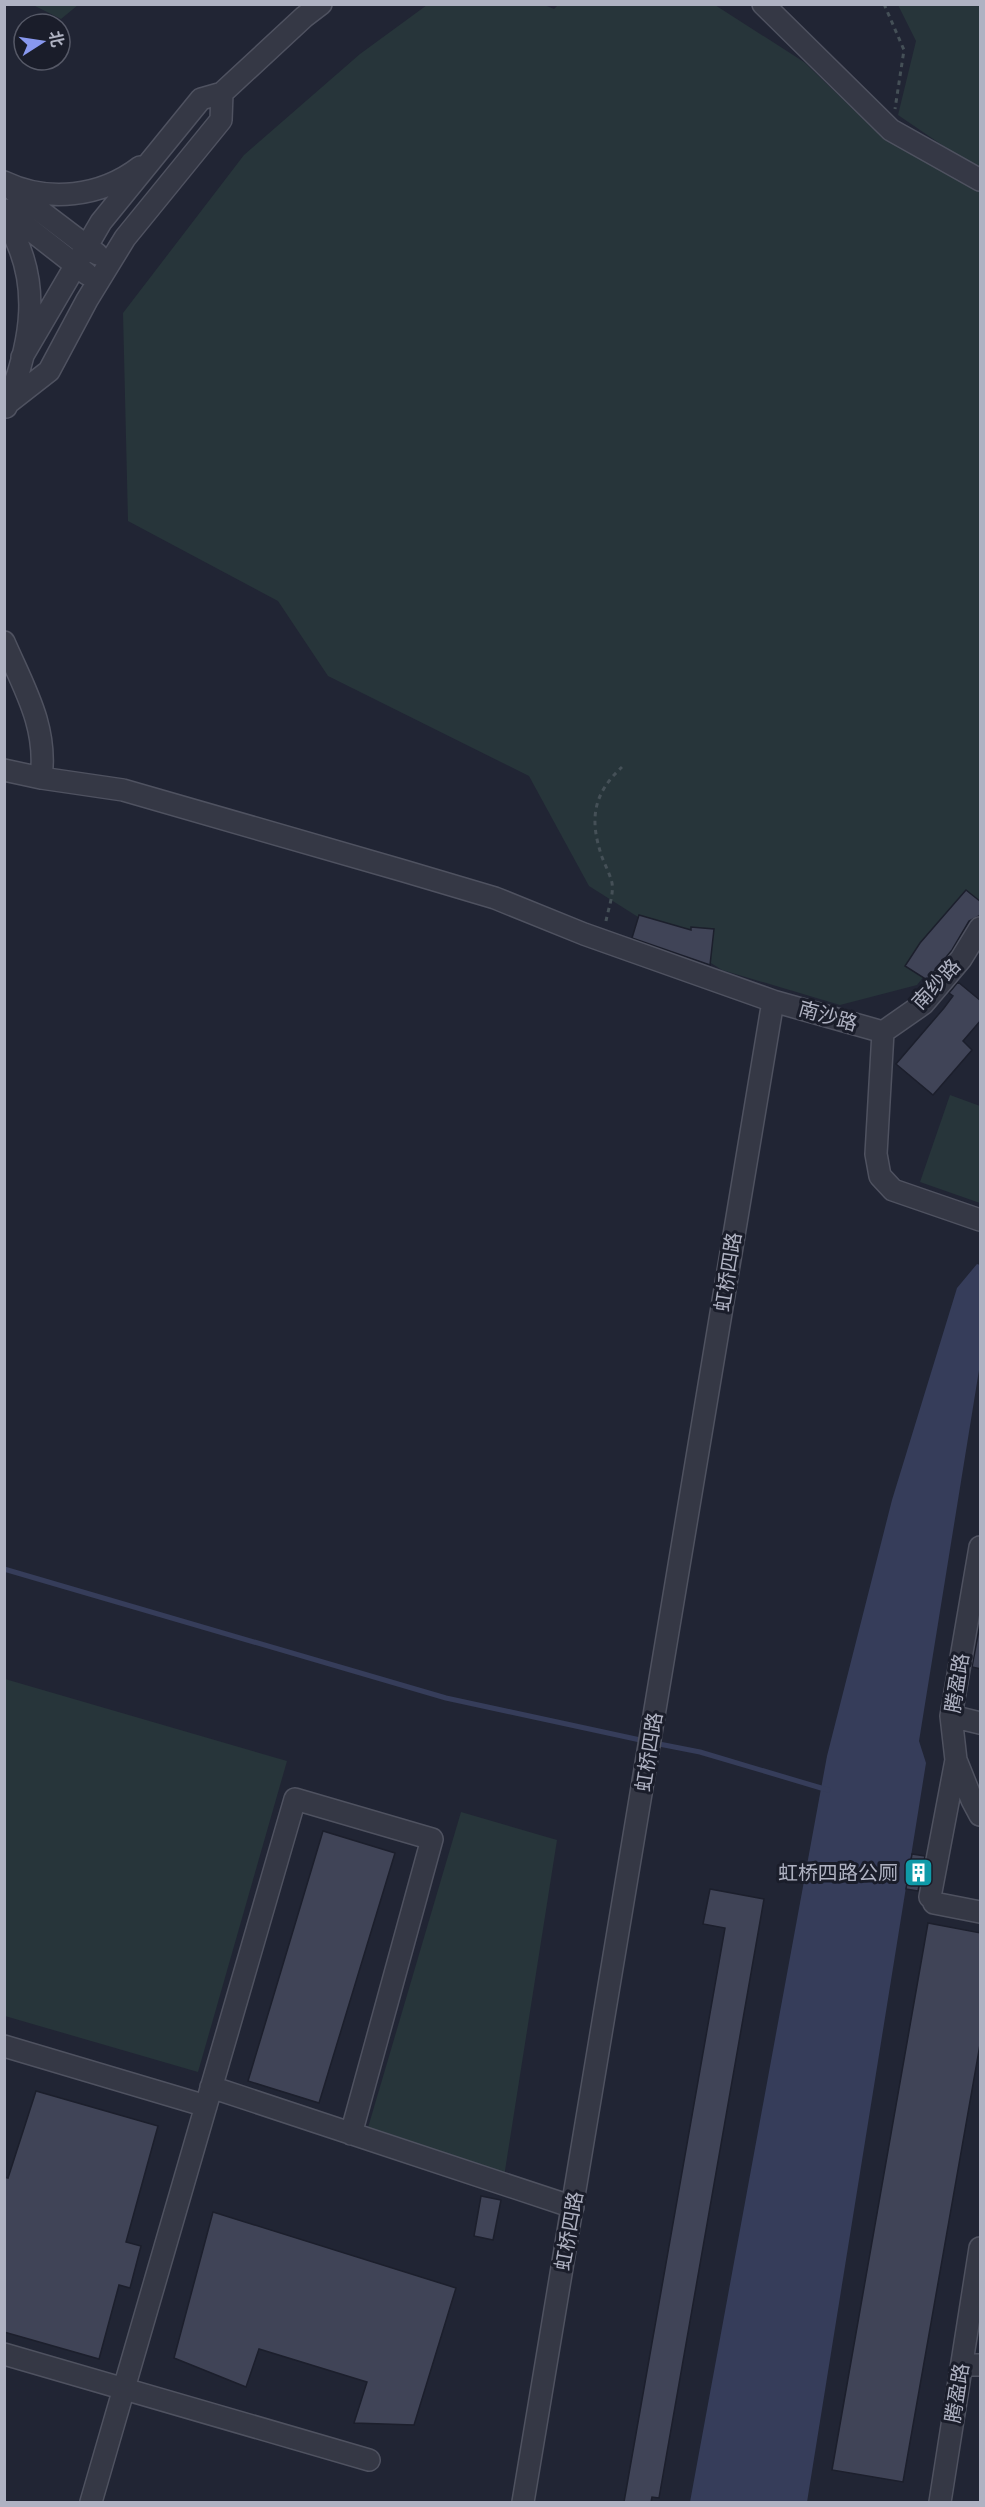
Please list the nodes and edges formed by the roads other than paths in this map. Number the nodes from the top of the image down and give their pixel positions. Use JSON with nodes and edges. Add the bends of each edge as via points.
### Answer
{"nodes":[{"id":1,"x":321,"y":4,"type":"edge"},
{"id":2,"x":763,"y":4,"type":"edge"},
{"id":3,"x":222,"y":93,"type":"junction"},
{"id":4,"x":155,"y":155,"type":"junction"},
{"id":5,"x":981,"y":180,"type":"edge"},
{"id":6,"x":4,"y":183,"type":"edge"},
{"id":7,"x":4,"y":210,"type":"edge"},
{"id":8,"x":4,"y":218,"type":"edge"},
{"id":9,"x":87,"y":246,"type":"junction"},
{"id":10,"x":110,"y":263,"type":"junction"},
{"id":11,"x":76,"y":265,"type":"junction"},
{"id":12,"x":98,"y":282,"type":"junction"},
{"id":13,"x":22,"y":357,"type":"junction"},
{"id":14,"x":6,"y":407,"type":"edge"},
{"id":15,"x":4,"y":642,"type":"edge"},
{"id":16,"x":4,"y":770,"type":"edge"},
{"id":17,"x":40,"y":778,"type":"junction"},
{"id":18,"x":981,"y":928,"type":"edge"},
{"id":19,"x":773,"y":1001,"type":"junction"},
{"id":20,"x":883,"y":1032,"type":"junction"},
{"id":21,"x":981,"y":1220,"type":"edge"},
{"id":22,"x":980,"y":1554,"type":"edge"},
{"id":23,"x":951,"y":1716,"type":"junction"},
{"id":24,"x":981,"y":1723,"type":"edge"},
{"id":25,"x":956,"y":1760,"type":"junction"},
{"id":26,"x":981,"y":1815,"type":"edge"},
{"id":27,"x":981,"y":1912,"type":"edge"},
{"id":28,"x":4,"y":2046,"type":"edge"},
{"id":29,"x":209,"y":2097,"type":"junction"},
{"id":30,"x":351,"y":2134,"type":"junction"},
{"id":31,"x":573,"y":2207,"type":"junction"},
{"id":32,"x":981,"y":2248,"type":"edge"},
{"id":33,"x":4,"y":2354,"type":"edge"},
{"id":34,"x":971,"y":2365,"type":"edge"},
{"id":35,"x":124,"y":2387,"type":"junction"},
{"id":36,"x":369,"y":2460,"type":"dead end"},
{"id":37,"x":91,"y":2502,"type":"edge"},
{"id":38,"x":523,"y":2502,"type":"edge"},
{"id":39,"x":940,"y":2502,"type":"edge"}],
"edges":[{"from":1,"to":3,"type":"street"},
{"from":2,"to":5,"type":"street","via":[[891,130]]},
{"from":3,"to":4,"type":"street","via":[[201,99]]},
{"from":3,"to":10,"type":"street","via":[[221,120],[125,238]]},
{"from":4,"to":6,"type":"street","via":[[118,180],[80,194],[38,194]]},
{"from":4,"to":9,"type":"street","via":[[101,222]]},
{"from":6,"to":9,"type":"street"},
{"from":7,"to":11,"type":"street"},
{"from":8,"to":13,"type":"street","via":[[28,269],[30,315]]},
{"from":9,"to":10,"type":"street"},
{"from":9,"to":11,"type":"street"},
{"from":10,"to":12,"type":"street"},
{"from":11,"to":12,"type":"street"},
{"from":11,"to":13,"type":"street"},
{"from":12,"to":14,"type":"street","via":[[49,371]]},
{"from":13,"to":14,"type":"street"},
{"from":15,"to":17,"type":"street","via":[[40,729]]},
{"from":16,"to":17,"type":"street","name":"南沙路"},
{"from":17,"to":19,"type":"street","name":"南沙路","via":[[123,790],[495,898]]},
{"from":18,"to":20,"type":"street","name":"南纱路","via":[[923,1004]]},
{"from":19,"to":20,"type":"street","name":"南沙路"},
{"from":19,"to":31,"type":"street","name":"虹桥四路"},
{"from":20,"to":21,"type":"street","via":[[876,1154],[880,1176],[893,1190]]},
{"from":22,"to":23,"type":"street","name":"腾盈路"},
{"from":23,"to":24,"type":"street"},
{"from":23,"to":25,"type":"street","name":"腾盈路"},
{"from":25,"to":26,"type":"street","name":"腾盈路"},
{"from":25,"to":27,"type":"street","via":[[932,1900]]},
{"from":28,"to":29,"type":"street"},
{"from":29,"to":30,"type":"street"},
{"from":29,"to":30,"type":"street","via":[[296,1799],[432,1839]]},
{"from":29,"to":35,"type":"street"},
{"from":30,"to":31,"type":"street"},
{"from":31,"to":38,"type":"street","name":"虹桥四路"},
{"from":32,"to":34,"type":"street","name":"腾盈路"},
{"from":33,"to":35,"type":"street"},
{"from":34,"to":39,"type":"street","name":"腾盈路"},
{"from":35,"to":36,"type":"street"},
{"from":35,"to":37,"type":"street"}]}
